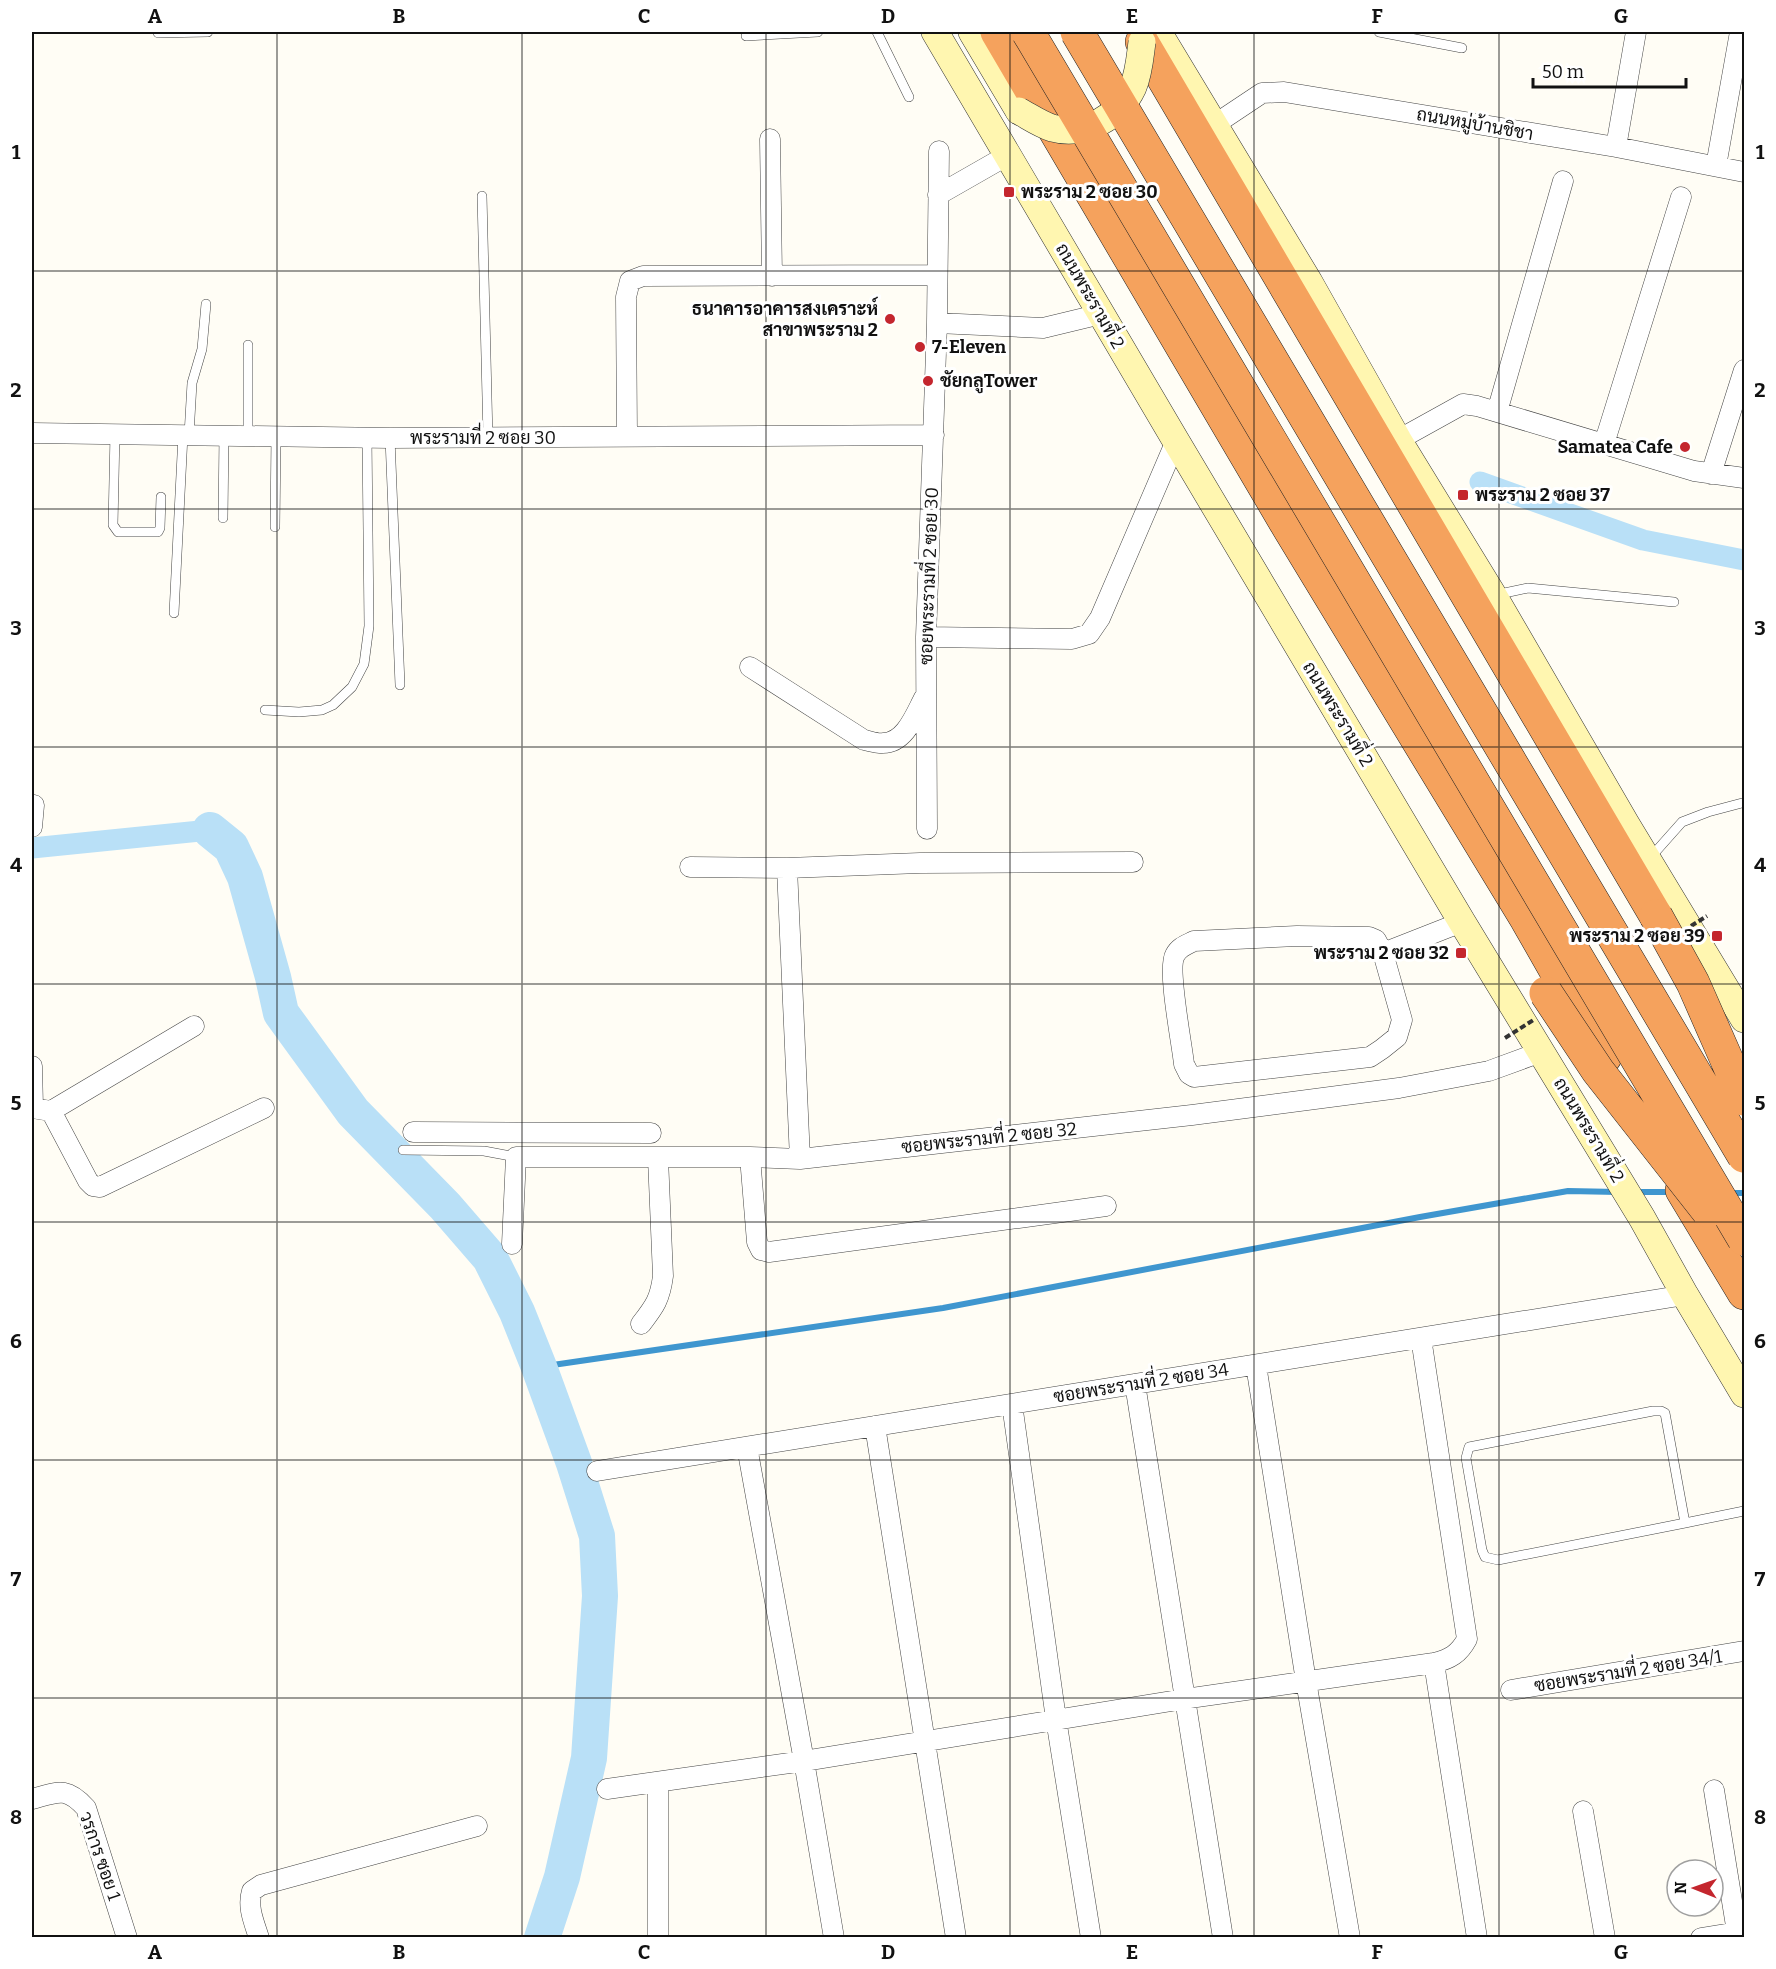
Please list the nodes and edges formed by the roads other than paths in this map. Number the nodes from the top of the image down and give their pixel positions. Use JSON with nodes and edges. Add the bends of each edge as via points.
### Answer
{"nodes":[{"id":1,"x":208,"y":32,"type":"edge"},
{"id":2,"x":818,"y":32,"type":"edge"},
{"id":3,"x":877,"y":32,"type":"edge"},
{"id":4,"x":935,"y":32,"type":"edge"},
{"id":5,"x":972,"y":32,"type":"edge"},
{"id":6,"x":997,"y":32,"type":"edge"},
{"id":7,"x":1028,"y":32,"type":"edge"},
{"id":8,"x":1077,"y":32,"type":"edge"},
{"id":9,"x":1090,"y":32,"type":"edge"},
{"id":10,"x":1379,"y":32,"type":"edge"},
{"id":11,"x":1636,"y":32,"type":"edge"},
{"id":12,"x":1740,"y":32,"type":"edge"},
{"id":13,"x":158,"y":33,"type":"dead end"},
{"id":14,"x":1145,"y":35,"type":"edge"},
{"id":15,"x":746,"y":36,"type":"dead end"},
{"id":16,"x":1462,"y":48,"type":"dead end"},
{"id":17,"x":909,"y":97,"type":"dead end"},
{"id":18,"x":1019,"y":111,"type":"junction"},
{"id":19,"x":1214,"y":125,"type":"junction"},
{"id":20,"x":770,"y":140,"type":"dead end"},
{"id":21,"x":1616,"y":147,"type":"junction"},
{"id":22,"x":939,"y":151,"type":"dead end"},
{"id":23,"x":1008,"y":155,"type":"junction"},
{"id":24,"x":1716,"y":166,"type":"junction"},
{"id":25,"x":1744,"y":172,"type":"edge"},
{"id":26,"x":1563,"y":181,"type":"dead end"},
{"id":27,"x":938,"y":195,"type":"junction"},
{"id":28,"x":482,"y":196,"type":"dead end"},
{"id":29,"x":1681,"y":197,"type":"dead end"},
{"id":30,"x":937,"y":275,"type":"junction"},
{"id":31,"x":772,"y":276,"type":"junction"},
{"id":32,"x":206,"y":303,"type":"dead end"},
{"id":33,"x":1101,"y":314,"type":"junction"},
{"id":34,"x":938,"y":323,"type":"junction"},
{"id":35,"x":248,"y":345,"type":"dead end"},
{"id":36,"x":1744,"y":370,"type":"edge"},
{"id":37,"x":1497,"y":412,"type":"junction"},
{"id":38,"x":32,"y":433,"type":"edge"},
{"id":39,"x":115,"y":433,"type":"junction"},
{"id":40,"x":186,"y":435,"type":"junction"},
{"id":41,"x":224,"y":435,"type":"junction"},
{"id":42,"x":934,"y":435,"type":"junction"},
{"id":43,"x":248,"y":436,"type":"junction"},
{"id":44,"x":276,"y":436,"type":"junction"},
{"id":45,"x":627,"y":436,"type":"junction"},
{"id":46,"x":367,"y":438,"type":"junction"},
{"id":47,"x":390,"y":438,"type":"junction"},
{"id":48,"x":488,"y":438,"type":"junction"},
{"id":49,"x":1398,"y":440,"type":"junction"},
{"id":50,"x":1176,"y":441,"type":"junction"},
{"id":51,"x":1604,"y":444,"type":"junction"},
{"id":52,"x":1711,"y":474,"type":"junction"},
{"id":53,"x":1744,"y":478,"type":"edge"},
{"id":54,"x":161,"y":497,"type":"dead end"},
{"id":55,"x":223,"y":518,"type":"dead end"},
{"id":56,"x":274,"y":527,"type":"dead end"},
{"id":57,"x":1492,"y":595,"type":"junction"},
{"id":58,"x":1674,"y":602,"type":"dead end"},
{"id":59,"x":174,"y":613,"type":"dead end"},
{"id":60,"x":926,"y":637,"type":"junction"},
{"id":61,"x":750,"y":667,"type":"dead end"},
{"id":62,"x":400,"y":685,"type":"dead end"},
{"id":63,"x":925,"y":696,"type":"junction"},
{"id":64,"x":265,"y":710,"type":"dead end"},
{"id":65,"x":1742,"y":803,"type":"dead end"},
{"id":66,"x":34,"y":804,"type":"dead end"},
{"id":67,"x":32,"y":827,"type":"edge"},
{"id":68,"x":927,"y":829,"type":"dead end"},
{"id":69,"x":1648,"y":860,"type":"junction"},
{"id":70,"x":1133,"y":862,"type":"dead end"},
{"id":71,"x":690,"y":867,"type":"dead end"},
{"id":72,"x":787,"y":868,"type":"junction"},
{"id":73,"x":1462,"y":922,"type":"junction"},
{"id":74,"x":1383,"y":953,"type":"junction"},
{"id":75,"x":1744,"y":1019,"type":"edge"},
{"id":76,"x":194,"y":1026,"type":"dead end"},
{"id":77,"x":1541,"y":1052,"type":"junction"},
{"id":78,"x":32,"y":1073,"type":"edge"},
{"id":79,"x":1744,"y":1099,"type":"edge"},
{"id":80,"x":264,"y":1108,"type":"dead end"},
{"id":81,"x":38,"y":1109,"type":"edge"},
{"id":82,"x":413,"y":1132,"type":"dead end"},
{"id":83,"x":548,"y":1132,"type":"junction"},
{"id":84,"x":651,"y":1132,"type":"dead end"},
{"id":85,"x":1744,"y":1134,"type":"edge"},
{"id":86,"x":404,"y":1150,"type":"dead end"},
{"id":87,"x":1744,"y":1156,"type":"edge"},
{"id":88,"x":516,"y":1157,"type":"junction"},
{"id":89,"x":750,"y":1157,"type":"junction"},
{"id":90,"x":658,"y":1158,"type":"junction"},
{"id":91,"x":546,"y":1159,"type":"junction"},
{"id":92,"x":800,"y":1159,"type":"junction"},
{"id":93,"x":1106,"y":1206,"type":"dead end"},
{"id":94,"x":1744,"y":1239,"type":"edge"},
{"id":95,"x":512,"y":1244,"type":"dead end"},
{"id":96,"x":1744,"y":1258,"type":"edge"},
{"id":97,"x":1744,"y":1293,"type":"edge"},
{"id":98,"x":1685,"y":1295,"type":"junction"},
{"id":99,"x":641,"y":1324,"type":"dead end"},
{"id":100,"x":1421,"y":1338,"type":"junction"},
{"id":101,"x":1256,"y":1365,"type":"junction"},
{"id":102,"x":1135,"y":1384,"type":"junction"},
{"id":103,"x":1744,"y":1394,"type":"edge"},
{"id":104,"x":1012,"y":1404,"type":"junction"},
{"id":105,"x":875,"y":1426,"type":"junction"},
{"id":106,"x":747,"y":1447,"type":"junction"},
{"id":107,"x":597,"y":1471,"type":"dead end"},
{"id":108,"x":1744,"y":1511,"type":"edge"},
{"id":109,"x":1685,"y":1523,"type":"junction"},
{"id":110,"x":1744,"y":1651,"type":"edge"},
{"id":111,"x":1434,"y":1663,"type":"junction"},
{"id":112,"x":1306,"y":1681,"type":"junction"},
{"id":113,"x":1511,"y":1690,"type":"dead end"},
{"id":114,"x":1184,"y":1699,"type":"junction"},
{"id":115,"x":1056,"y":1719,"type":"junction"},
{"id":116,"x":925,"y":1740,"type":"junction"},
{"id":117,"x":804,"y":1761,"type":"junction"},
{"id":118,"x":658,"y":1782,"type":"junction"},
{"id":119,"x":607,"y":1789,"type":"dead end"},
{"id":120,"x":1714,"y":1790,"type":"dead end"},
{"id":121,"x":32,"y":1799,"type":"edge"},
{"id":122,"x":1583,"y":1811,"type":"dead end"},
{"id":123,"x":477,"y":1826,"type":"dead end"},
{"id":124,"x":1741,"y":1931,"type":"edge"},
{"id":125,"x":127,"y":1938,"type":"edge"},
{"id":126,"x":259,"y":1938,"type":"edge"},
{"id":127,"x":658,"y":1938,"type":"edge"},
{"id":128,"x":834,"y":1938,"type":"edge"},
{"id":129,"x":956,"y":1938,"type":"edge"},
{"id":130,"x":1091,"y":1938,"type":"edge"},
{"id":131,"x":1223,"y":1938,"type":"edge"},
{"id":132,"x":1350,"y":1938,"type":"edge"},
{"id":133,"x":1478,"y":1938,"type":"edge"},
{"id":134,"x":1605,"y":1938,"type":"edge"},
{"id":135,"x":1701,"y":1938,"type":"edge"}],
"edges":[{"from":1,"to":13,"type":"lane"},
{"from":2,"to":15,"type":"lane"},
{"from":3,"to":17,"type":"lane"},
{"from":4,"to":23,"type":"main road","name":"ถนนพระรามที่ 2"},
{"from":5,"to":18,"type":"main road"},
{"from":6,"to":97,"type":"highway","via":[[1290,530],[1527,920],[1661,1157]]},
{"from":7,"to":94,"type":"highway","bridge":true},
{"from":8,"to":87,"type":"highway","bridge":true},
{"from":9,"to":85,"type":"highway"},
{"from":10,"to":16,"type":"lane"},
{"from":11,"to":21,"type":"street"},
{"from":12,"to":24,"type":"street"},
{"from":14,"to":18,"type":"main road","bridge":true,"via":[[1132,89],[1119,108],[1102,122],[1059,130]]},
{"from":14,"to":19,"type":"main road"},
{"from":14,"to":79,"type":"highway","bridge":true,"via":[[1656,916],[1693,982]]},
{"from":18,"to":96,"type":"highway","bridge":true,"via":[[1545,993],[1598,1071]]},
{"from":19,"to":21,"type":"street","name":"ถนนหมู่บ้านชิชา","via":[[1262,93],[1284,92]]},
{"from":19,"to":49,"type":"main road"},
{"from":20,"to":31,"type":"street"},
{"from":21,"to":24,"type":"street","name":"ถนนหมู่บ้านชิชา"},
{"from":22,"to":27,"type":"street","name":"ซอยพระรามที่ 2 ซอย 30"},
{"from":23,"to":27,"type":"street"},
{"from":23,"to":33,"type":"main road","name":"ถนนพระรามที่ 2"},
{"from":24,"to":25,"type":"street","name":"ถนนหมู่บ้านชิชา"},
{"from":26,"to":37,"type":"street"},
{"from":27,"to":30,"type":"street","name":"ซอยพระรามที่ 2 ซอย 30"},
{"from":28,"to":48,"type":"lane"},
{"from":29,"to":51,"type":"street"},
{"from":30,"to":31,"type":"street"},
{"from":30,"to":34,"type":"street","name":"ซอยพระรามที่ 2 ซอย 30"},
{"from":31,"to":45,"type":"street","via":[[643,276],[630,281],[626,297]]},
{"from":32,"to":40,"type":"lane"},
{"from":33,"to":34,"type":"street","via":[[1043,328]]},
{"from":33,"to":50,"type":"main road","name":"ถนนพระรามที่ 2"},
{"from":34,"to":42,"type":"street","name":"ซอยพระรามที่ 2 ซอย 30"},
{"from":35,"to":43,"type":"lane"},
{"from":36,"to":52,"type":"street"},
{"from":37,"to":49,"type":"street","via":[[1463,404]]},
{"from":37,"to":51,"type":"street"},
{"from":38,"to":39,"type":"street","name":"พระรามที่ 2 ซอย 30"},
{"from":39,"to":40,"type":"street","name":"พระรามที่ 2 ซอย 30"},
{"from":39,"to":54,"type":"lane","via":[[115,529],[158,532]]},
{"from":40,"to":41,"type":"street","name":"พระรามที่ 2 ซอย 30"},
{"from":40,"to":59,"type":"lane"},
{"from":41,"to":43,"type":"street","name":"พระรามที่ 2 ซอย 30"},
{"from":41,"to":55,"type":"lane"},
{"from":42,"to":45,"type":"street","name":"พระรามที่ 2 ซอย 30"},
{"from":42,"to":60,"type":"street","name":"ซอยพระรามที่ 2 ซอย 30"},
{"from":43,"to":44,"type":"street","name":"พระรามที่ 2 ซอย 30"},
{"from":44,"to":46,"type":"street","name":"พระรามที่ 2 ซอย 30"},
{"from":44,"to":56,"type":"lane"},
{"from":45,"to":48,"type":"street","name":"พระรามที่ 2 ซอย 30"},
{"from":46,"to":47,"type":"street","name":"พระรามที่ 2 ซอย 30"},
{"from":46,"to":64,"type":"lane","via":[[369,626],[364,664],[352,687],[333,705],[299,712]]},
{"from":47,"to":48,"type":"street","name":"พระรามที่ 2 ซอย 30"},
{"from":47,"to":62,"type":"lane"},
{"from":49,"to":57,"type":"main road"},
{"from":50,"to":60,"type":"street","via":[[1100,618],[1089,633],[1072,639]]},
{"from":50,"to":73,"type":"main road","name":"ถนนพระรามที่ 2"},
{"from":51,"to":52,"type":"street"},
{"from":52,"to":53,"type":"street"},
{"from":57,"to":58,"type":"lane","via":[[1528,588]]},
{"from":57,"to":69,"type":"main road"},
{"from":60,"to":63,"type":"street","name":"ซอยพระรามที่ 2 ซอย 30"},
{"from":61,"to":63,"type":"street","via":[[864,740],[883,744],[899,739]]},
{"from":63,"to":68,"type":"street","name":"ซอยพระรามที่ 2 ซอย 30"},
{"from":65,"to":69,"type":"lane","via":[[1682,822]]},
{"from":66,"to":67,"type":"street"},
{"from":69,"to":75,"type":"main road"},
{"from":70,"to":72,"type":"street"},
{"from":71,"to":72,"type":"street"},
{"from":72,"to":92,"type":"street"},
{"from":73,"to":74,"type":"street"},
{"from":73,"to":77,"type":"main road","name":"ถนนพระรามที่ 2"},
{"from":74,"to":74,"type":"street","via":[[1402,1020],[1397,1037],[1370,1057],[1194,1077],[1188,1074],[1173,973],[1174,955],[1180,947],[1194,941],[1297,936],[1369,938],[1376,940]]},
{"from":76,"to":81,"type":"street"},
{"from":77,"to":92,"type":"street","name":"ซอยพระรามที่ 2 ซอย 32","via":[[1489,1071],[1399,1088]]},
{"from":77,"to":98,"type":"main road","name":"ถนนพระรามที่ 2"},
{"from":78,"to":81,"type":"street"},
{"from":80,"to":81,"type":"street","via":[[100,1187],[88,1181]]},
{"from":82,"to":83,"type":"street"},
{"from":83,"to":84,"type":"street"},
{"from":83,"to":91,"type":"street"},
{"from":86,"to":88,"type":"lane","via":[[484,1151]]},
{"from":88,"to":91,"type":"street","name":"ซอยพระรามที่ 2 ซอย 32"},
{"from":88,"to":95,"type":"street"},
{"from":89,"to":90,"type":"street","name":"ซอยพระรามที่ 2 ซอย 32"},
{"from":89,"to":92,"type":"street","name":"ซอยพระรามที่ 2 ซอย 32"},
{"from":89,"to":93,"type":"street","via":[[757,1242],[761,1250],[769,1252]]},
{"from":90,"to":91,"type":"street","name":"ซอยพระรามที่ 2 ซอย 32"},
{"from":90,"to":99,"type":"street","via":[[663,1276],[657,1303]]},
{"from":98,"to":100,"type":"street","name":"ซอยพระรามที่ 2 ซอย 34"},
{"from":98,"to":103,"type":"main road","name":"ถนนพระรามที่ 2"},
{"from":100,"to":101,"type":"street","name":"ซอยพระรามที่ 2 ซอย 34"},
{"from":100,"to":111,"type":"street","via":[[1467,1639],[1449,1659]]},
{"from":101,"to":102,"type":"street","name":"ซอยพระรามที่ 2 ซอย 34"},
{"from":101,"to":112,"type":"street"},
{"from":102,"to":104,"type":"street","name":"ซอยพระรามที่ 2 ซอย 34"},
{"from":102,"to":114,"type":"street"},
{"from":104,"to":105,"type":"street","name":"ซอยพระรามที่ 2 ซอย 34"},
{"from":104,"to":115,"type":"street"},
{"from":105,"to":106,"type":"street","name":"ซอยพระรามที่ 2 ซอย 34"},
{"from":105,"to":116,"type":"street"},
{"from":106,"to":107,"type":"street","name":"ซอยพระรามที่ 2 ซอย 34"},
{"from":106,"to":117,"type":"street"},
{"from":108,"to":109,"type":"lane"},
{"from":109,"to":109,"type":"lane","via":[[1490,1560],[1482,1550],[1466,1450],[1474,1445],[1662,1411]]},
{"from":110,"to":113,"type":"street","name":"ซอยพระรามที่ 2 ซอย 34/1"},
{"from":111,"to":112,"type":"street"},
{"from":111,"to":133,"type":"street"},
{"from":112,"to":114,"type":"street"},
{"from":112,"to":132,"type":"street"},
{"from":114,"to":115,"type":"street"},
{"from":114,"to":131,"type":"street"},
{"from":115,"to":116,"type":"street"},
{"from":115,"to":130,"type":"street"},
{"from":116,"to":117,"type":"street"},
{"from":116,"to":129,"type":"street"},
{"from":117,"to":118,"type":"street"},
{"from":117,"to":128,"type":"street"},
{"from":118,"to":119,"type":"street"},
{"from":118,"to":127,"type":"street"},
{"from":120,"to":124,"type":"street"},
{"from":121,"to":125,"type":"street","name":"วรการ ซอย 1","via":[[56,1792],[74,1795],[86,1808]]},
{"from":122,"to":134,"type":"street"},
{"from":123,"to":126,"type":"street","via":[[261,1885],[252,1891],[249,1900]]},
{"from":124,"to":135,"type":"street"}]}
